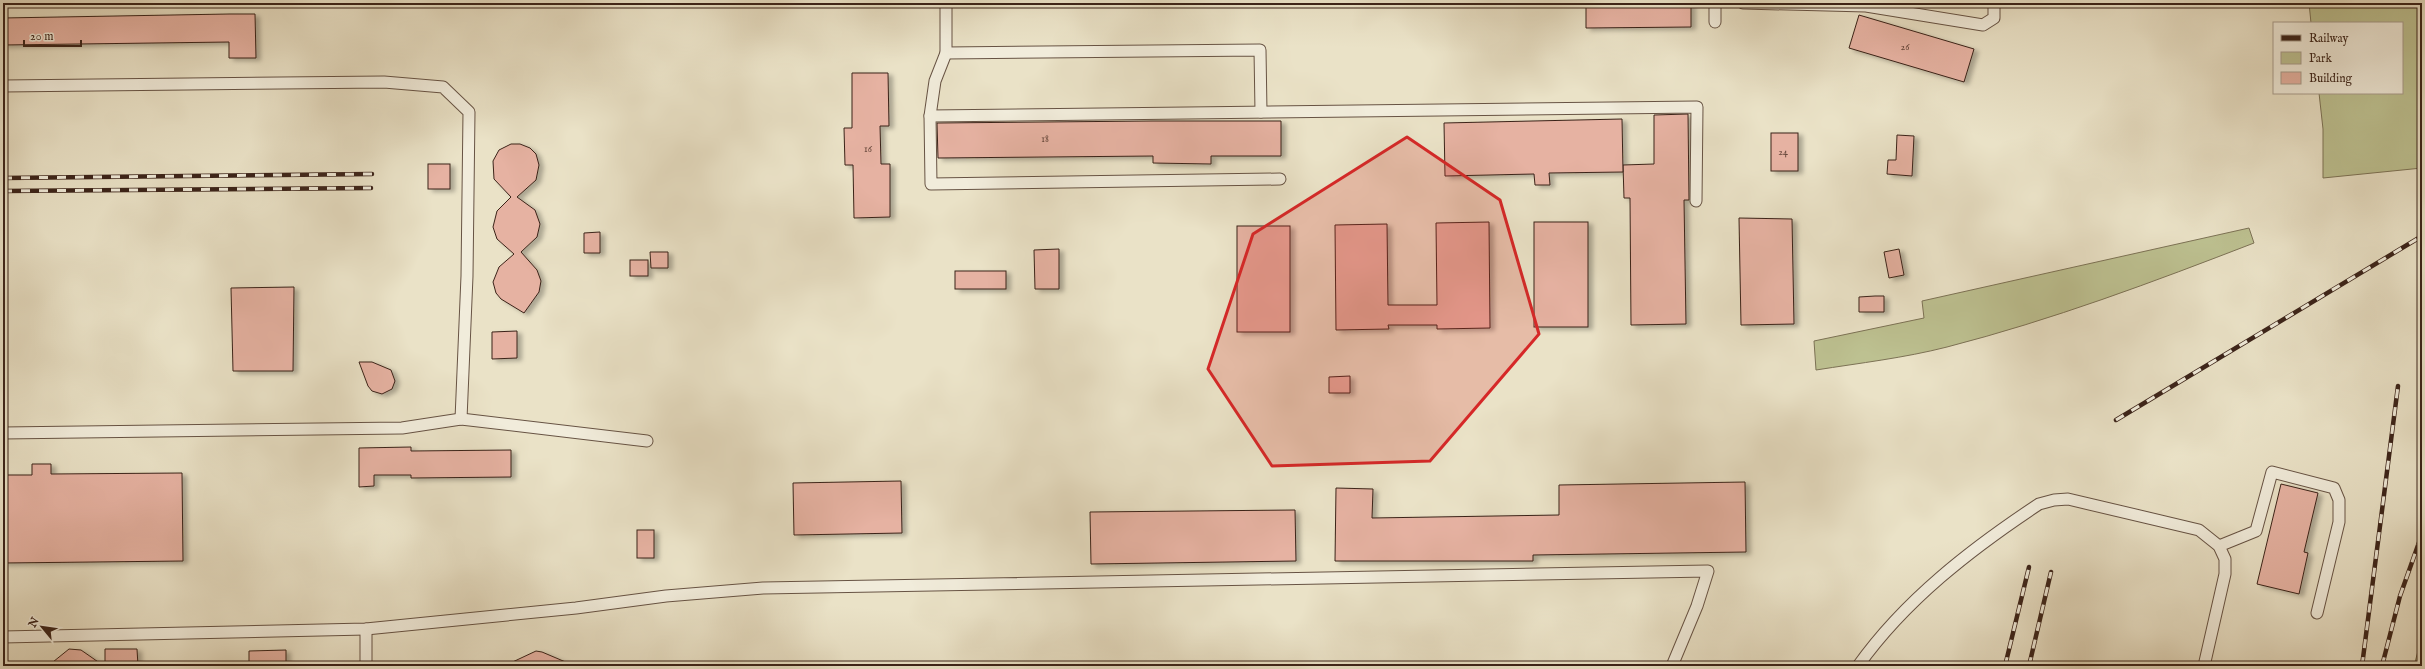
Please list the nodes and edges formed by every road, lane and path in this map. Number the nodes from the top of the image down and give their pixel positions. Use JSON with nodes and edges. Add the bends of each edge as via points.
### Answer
{"nodes":[{"id":1,"x":946,"y":3,"type":"edge"},
{"id":2,"x":1715,"y":3,"type":"edge"},
{"id":3,"x":1743,"y":3,"type":"edge"},
{"id":4,"x":1994,"y":3,"type":"edge"},
{"id":5,"x":1715,"y":22,"type":"dead end"},
{"id":6,"x":946,"y":53,"type":"junction"},
{"id":7,"x":3,"y":86,"type":"edge"},
{"id":8,"x":1261,"y":112,"type":"junction"},
{"id":9,"x":930,"y":116,"type":"junction"},
{"id":10,"x":1280,"y":180,"type":"dead end"},
{"id":11,"x":1696,"y":202,"type":"dead end"},
{"id":12,"x":461,"y":419,"type":"junction"},
{"id":13,"x":3,"y":433,"type":"edge"},
{"id":14,"x":647,"y":441,"type":"dead end"},
{"id":15,"x":2219,"y":546,"type":"junction"},
{"id":16,"x":2317,"y":613,"type":"dead end"},
{"id":17,"x":366,"y":629,"type":"junction"},
{"id":18,"x":3,"y":637,"type":"edge"},
{"id":19,"x":366,"y":666,"type":"edge"},
{"id":20,"x":1672,"y":666,"type":"edge"},
{"id":21,"x":1858,"y":666,"type":"edge"},
{"id":22,"x":2204,"y":666,"type":"edge"}],
"edges":[{"from":1,"to":6,"type":"lane"},
{"from":2,"to":5,"type":"lane"},
{"from":3,"to":4,"type":"lane","via":[[1866,6],[1983,25],[1994,18]]},
{"from":6,"to":8,"type":"lane","via":[[1260,50]]},
{"from":6,"to":9,"type":"lane","via":[[935,81]]},
{"from":7,"to":12,"type":"lane","via":[[384,82],[443,87],[469,112],[467,276]]},
{"from":8,"to":9,"type":"lane"},
{"from":8,"to":11,"type":"lane","via":[[1697,107]]},
{"from":9,"to":10,"type":"lane","via":[[931,184]]},
{"from":12,"to":13,"type":"lane","via":[[402,428]]},
{"from":12,"to":14,"type":"lane"},
{"from":15,"to":16,"type":"lane","via":[[2256,531],[2272,472],[2334,488],[2339,500],[2339,522]]},
{"from":15,"to":21,"type":"lane","via":[[2199,530],[2095,505],[2068,499],[2039,504],[1958,563],[1922,594]]},
{"from":15,"to":22,"type":"lane","via":[[2225,559],[2225,574]]},
{"from":17,"to":18,"type":"lane"},
{"from":17,"to":19,"type":"lane"},
{"from":17,"to":20,"type":"lane","via":[[576,608],[666,596],[763,588],[1708,571],[1697,606]]}]}
